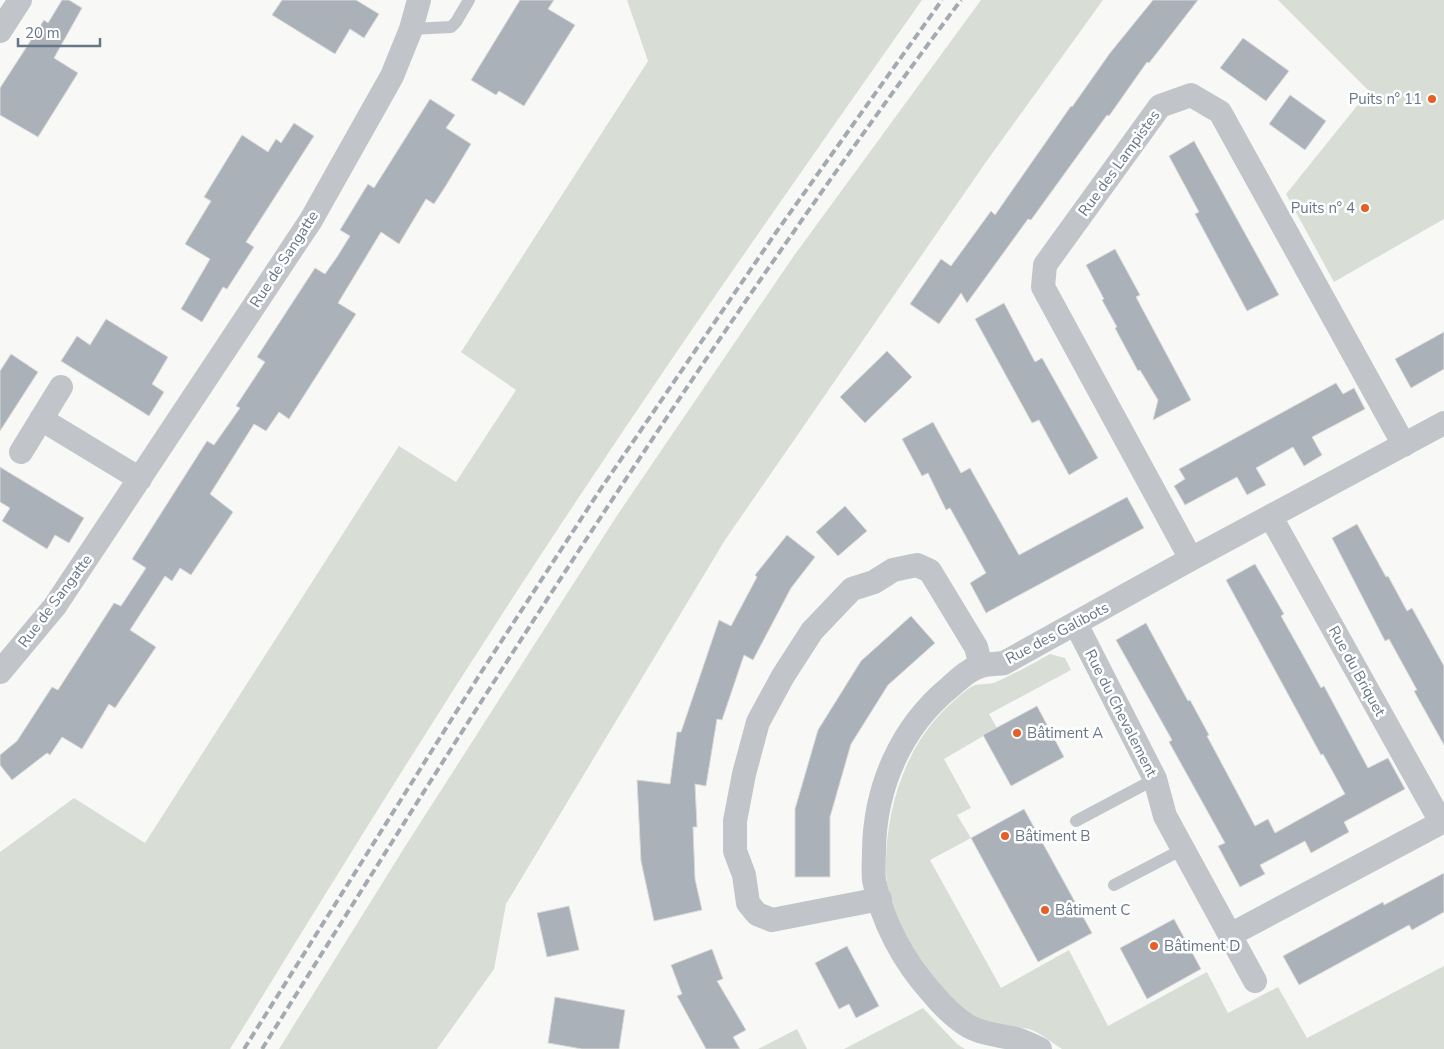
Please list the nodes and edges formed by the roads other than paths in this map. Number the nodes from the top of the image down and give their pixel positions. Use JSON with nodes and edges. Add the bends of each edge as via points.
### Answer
{"nodes":[{"id":1,"x":20,"y":0,"type":"edge"},
{"id":2,"x":419,"y":0,"type":"edge"},
{"id":3,"x":469,"y":0,"type":"edge"},
{"id":4,"x":412,"y":30,"type":"junction"},
{"id":5,"x":0,"y":31,"type":"edge"},
{"id":6,"x":61,"y":387,"type":"dead end"},
{"id":7,"x":41,"y":419,"type":"junction"},
{"id":8,"x":1444,"y":423,"type":"edge"},
{"id":9,"x":1404,"y":445,"type":"junction"},
{"id":10,"x":21,"y":452,"type":"dead end"},
{"id":11,"x":140,"y":479,"type":"junction"},
{"id":12,"x":1271,"y":517,"type":"junction"},
{"id":13,"x":1191,"y":559,"type":"junction"},
{"id":14,"x":1076,"y":624,"type":"junction"},
{"id":15,"x":981,"y":666,"type":"junction"},
{"id":16,"x":0,"y":672,"type":"edge"},
{"id":17,"x":1155,"y":779,"type":"junction"},
{"id":18,"x":1076,"y":821,"type":"dead end"},
{"id":19,"x":1443,"y":822,"type":"edge"},
{"id":20,"x":1183,"y":849,"type":"junction"},
{"id":21,"x":1114,"y":885,"type":"dead end"},
{"id":22,"x":880,"y":899,"type":"junction"},
{"id":23,"x":1230,"y":935,"type":"junction"},
{"id":24,"x":1256,"y":981,"type":"dead end"},
{"id":25,"x":1040,"y":1049,"type":"edge"}],
"edges":[{"from":1,"to":5,"type":"street"},
{"from":2,"to":4,"type":"street","name":"Rue de Sangatte"},
{"from":3,"to":4,"type":"lane","via":[[451,27]]},
{"from":4,"to":11,"type":"street","name":"Rue de Sangatte","via":[[392,76],[310,220]]},
{"from":6,"to":7,"type":"street"},
{"from":7,"to":10,"type":"street"},
{"from":7,"to":11,"type":"street"},
{"from":8,"to":9,"type":"street","name":"Rue des Galibots"},
{"from":9,"to":12,"type":"street","name":"Rue des Galibots"},
{"from":9,"to":13,"type":"street","name":"Rue des Lampistes","via":[[1220,112],[1191,95],[1160,106],[1045,264],[1043,287]]},
{"from":11,"to":16,"type":"street","name":"Rue de Sangatte","via":[[55,606]]},
{"from":12,"to":13,"type":"street","name":"Rue des Galibots"},
{"from":12,"to":19,"type":"street","name":"Rue du Briquet"},
{"from":13,"to":14,"type":"street","name":"Rue des Galibots"},
{"from":14,"to":15,"type":"street","name":"Rue des Galibots","via":[[1004,663]]},
{"from":14,"to":17,"type":"street","name":"Rue du Chevalement"},
{"from":15,"to":22,"type":"street","name":"Rue des Galibots","via":[[968,672],[939,696],[916,723],[883,784],[876,813],[874,879]]},
{"from":15,"to":22,"type":"street","via":[[976,647],[930,570],[917,565],[893,570],[874,582],[852,589],[812,630],[758,722],[735,821],[735,851],[744,874],[748,903],[757,914],[772,920]]},
{"from":17,"to":18,"type":"lane"},
{"from":17,"to":20,"type":"street","name":"Rue du Chevalement","via":[[1165,816]]},
{"from":19,"to":23,"type":"street"},
{"from":20,"to":21,"type":"lane"},
{"from":20,"to":23,"type":"street","name":"Rue du Chevalement"},
{"from":22,"to":25,"type":"street","name":"Rue des Galibots","via":[[886,920],[912,968],[951,1012],[969,1027]]},
{"from":23,"to":24,"type":"street","name":"Rue du Chevalement"}]}
